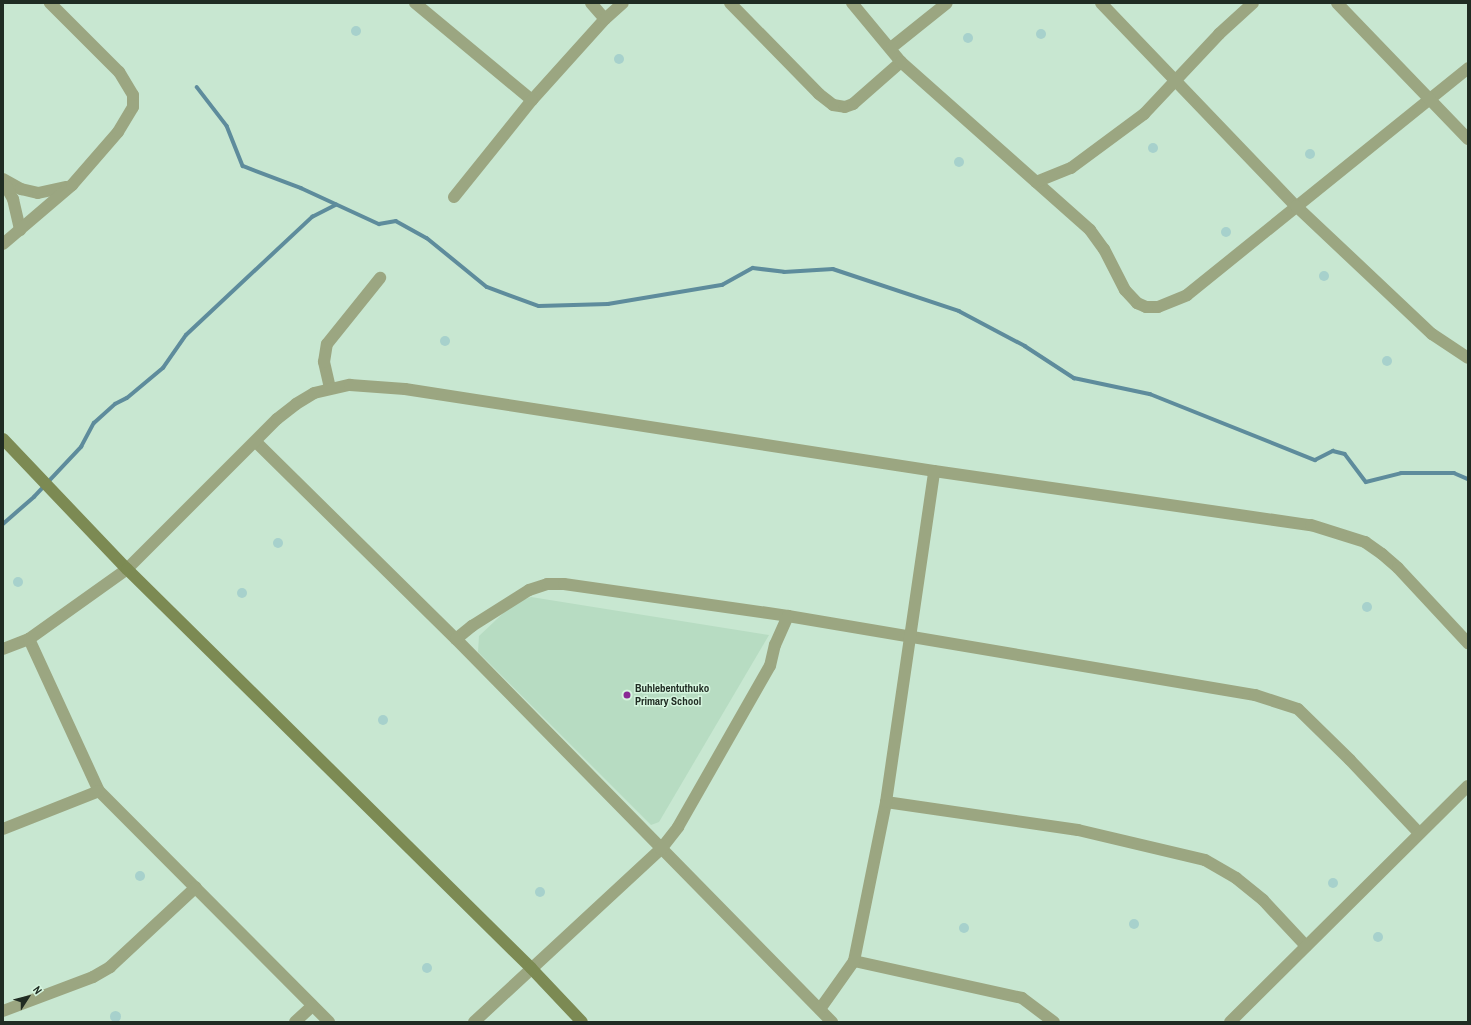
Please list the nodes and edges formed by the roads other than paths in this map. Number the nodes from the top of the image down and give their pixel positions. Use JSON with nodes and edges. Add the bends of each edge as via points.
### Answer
{"nodes":[{"id":1,"x":50,"y":3,"type":"edge"},
{"id":2,"x":415,"y":3,"type":"edge"},
{"id":3,"x":591,"y":3,"type":"edge"},
{"id":4,"x":623,"y":3,"type":"edge"},
{"id":5,"x":730,"y":3,"type":"edge"},
{"id":6,"x":852,"y":3,"type":"edge"},
{"id":7,"x":947,"y":3,"type":"edge"},
{"id":8,"x":1101,"y":3,"type":"edge"},
{"id":9,"x":1253,"y":3,"type":"edge"},
{"id":10,"x":1337,"y":3,"type":"edge"},
{"id":11,"x":605,"y":19,"type":"junction"},
{"id":12,"x":892,"y":47,"type":"junction"},
{"id":13,"x":901,"y":62,"type":"junction"},
{"id":14,"x":1468,"y":68,"type":"edge"},
{"id":15,"x":1176,"y":81,"type":"junction"},
{"id":16,"x":532,"y":100,"type":"junction"},
{"id":17,"x":1429,"y":100,"type":"junction"},
{"id":18,"x":1468,"y":139,"type":"edge"},
{"id":19,"x":3,"y":180,"type":"edge"},
{"id":20,"x":1036,"y":182,"type":"junction"},
{"id":21,"x":72,"y":185,"type":"junction"},
{"id":22,"x":454,"y":197,"type":"dead end"},
{"id":23,"x":1296,"y":206,"type":"junction"},
{"id":24,"x":20,"y":230,"type":"junction"},
{"id":25,"x":3,"y":244,"type":"edge"},
{"id":26,"x":380,"y":278,"type":"dead end"},
{"id":27,"x":1468,"y":358,"type":"edge"},
{"id":28,"x":330,"y":388,"type":"junction"},
{"id":29,"x":3,"y":439,"type":"edge"},
{"id":30,"x":256,"y":442,"type":"junction"},
{"id":31,"x":934,"y":471,"type":"junction"},
{"id":32,"x":127,"y":569,"type":"junction"},
{"id":33,"x":788,"y":616,"type":"junction"},
{"id":34,"x":912,"y":636,"type":"junction"},
{"id":35,"x":29,"y":639,"type":"junction"},
{"id":36,"x":456,"y":639,"type":"junction"},
{"id":37,"x":1468,"y":643,"type":"edge"},
{"id":38,"x":3,"y":649,"type":"edge"},
{"id":39,"x":1468,"y":786,"type":"edge"},
{"id":40,"x":99,"y":791,"type":"junction"},
{"id":41,"x":886,"y":802,"type":"junction"},
{"id":42,"x":3,"y":829,"type":"edge"},
{"id":43,"x":1419,"y":833,"type":"junction"},
{"id":44,"x":661,"y":849,"type":"junction"},
{"id":45,"x":196,"y":887,"type":"junction"},
{"id":46,"x":1306,"y":946,"type":"junction"},
{"id":47,"x":854,"y":961,"type":"junction"},
{"id":48,"x":531,"y":968,"type":"junction"},
{"id":49,"x":312,"y":1006,"type":"junction"},
{"id":50,"x":820,"y":1009,"type":"junction"},
{"id":51,"x":3,"y":1011,"type":"edge"},
{"id":52,"x":295,"y":1022,"type":"edge"},
{"id":53,"x":329,"y":1022,"type":"edge"},
{"id":54,"x":474,"y":1022,"type":"edge"},
{"id":55,"x":582,"y":1022,"type":"edge"},
{"id":56,"x":832,"y":1022,"type":"edge"},
{"id":57,"x":1054,"y":1022,"type":"edge"},
{"id":58,"x":1230,"y":1022,"type":"edge"}],
"edges":[{"from":1,"to":21,"type":"street","via":[[119,72],[133,95],[133,107],[127,119]]},
{"from":2,"to":16,"type":"street","via":[[518,91]]},
{"from":3,"to":11,"type":"street"},
{"from":4,"to":11,"type":"street"},
{"from":5,"to":13,"type":"street","via":[[819,94],[833,105],[845,107],[854,104]]},
{"from":6,"to":12,"type":"street"},
{"from":7,"to":12,"type":"street"},
{"from":8,"to":15,"type":"street"},
{"from":9,"to":15,"type":"street","via":[[1219,34]]},
{"from":10,"to":17,"type":"street"},
{"from":11,"to":16,"type":"street"},
{"from":12,"to":13,"type":"street"},
{"from":13,"to":20,"type":"street"},
{"from":14,"to":17,"type":"street"},
{"from":15,"to":20,"type":"street","via":[[1144,114],[1088,157],[1071,168]]},
{"from":15,"to":23,"type":"street"},
{"from":16,"to":22,"type":"street"},
{"from":17,"to":18,"type":"street"},
{"from":17,"to":23,"type":"street"},
{"from":19,"to":21,"type":"street","via":[[21,189],[38,193]]},
{"from":19,"to":24,"type":"street","via":[[13,199]]},
{"from":20,"to":23,"type":"street","via":[[1090,230],[1104,249],[1125,290],[1137,303],[1146,307],[1158,307],[1187,295]]},
{"from":21,"to":24,"type":"street"},
{"from":23,"to":27,"type":"street","via":[[1427,329]]},
{"from":24,"to":25,"type":"street"},
{"from":26,"to":28,"type":"street","via":[[327,344],[324,362]]},
{"from":28,"to":30,"type":"street","via":[[314,393],[296,404]]},
{"from":28,"to":31,"type":"street","via":[[364,385],[405,389]]},
{"from":29,"to":32,"type":"street"},
{"from":30,"to":32,"type":"street"},
{"from":30,"to":36,"type":"street"},
{"from":31,"to":34,"type":"street"},
{"from":31,"to":37,"type":"street","via":[[1292,522],[1347,535],[1365,542],[1398,568]]},
{"from":32,"to":35,"type":"street"},
{"from":32,"to":48,"type":"street"},
{"from":33,"to":34,"type":"street"},
{"from":33,"to":36,"type":"street","via":[[564,584],[547,584],[514,598]]},
{"from":33,"to":44,"type":"street","via":[[767,672],[678,827]]},
{"from":34,"to":41,"type":"street"},
{"from":34,"to":43,"type":"street","via":[[1255,695],[1298,709]]},
{"from":35,"to":38,"type":"street"},
{"from":35,"to":40,"type":"street"},
{"from":36,"to":44,"type":"street"},
{"from":39,"to":43,"type":"street"},
{"from":40,"to":42,"type":"street"},
{"from":40,"to":45,"type":"street"},
{"from":41,"to":46,"type":"street","via":[[1078,830],[1205,860],[1236,878],[1263,900]]},
{"from":41,"to":47,"type":"street"},
{"from":43,"to":46,"type":"street"},
{"from":44,"to":48,"type":"street"},
{"from":44,"to":50,"type":"street"},
{"from":45,"to":49,"type":"street"},
{"from":45,"to":51,"type":"street","via":[[110,967],[94,977]]},
{"from":46,"to":58,"type":"street"},
{"from":47,"to":50,"type":"street"},
{"from":47,"to":57,"type":"street","via":[[1022,998]]},
{"from":48,"to":54,"type":"street"},
{"from":48,"to":55,"type":"street"},
{"from":49,"to":52,"type":"street"},
{"from":49,"to":53,"type":"street"},
{"from":50,"to":56,"type":"street"}]}
